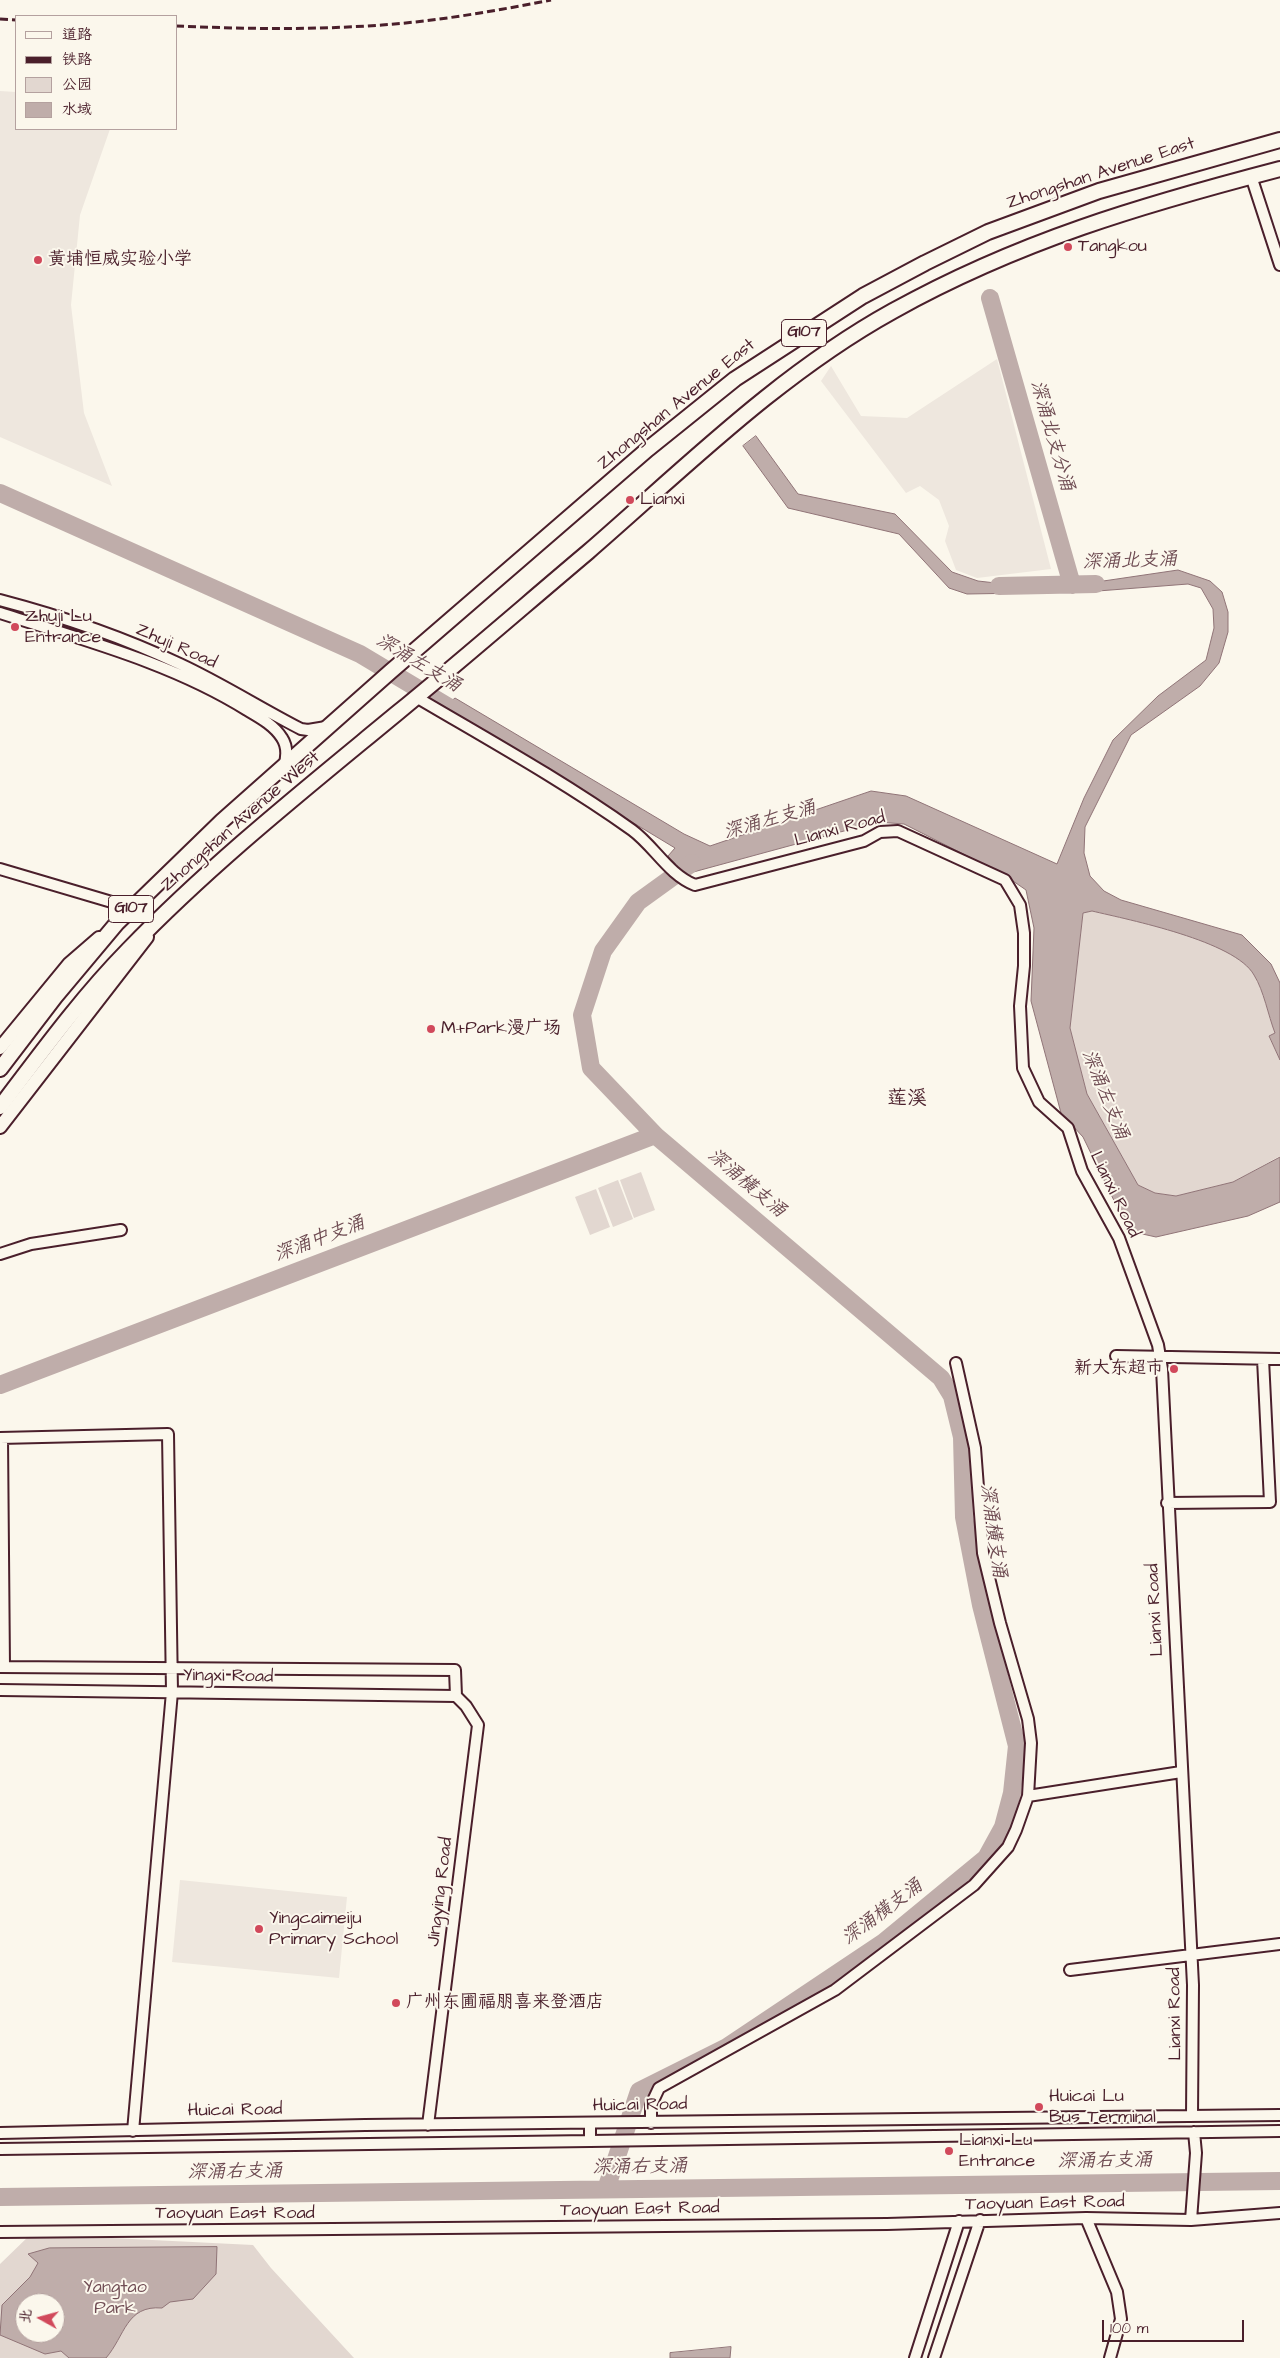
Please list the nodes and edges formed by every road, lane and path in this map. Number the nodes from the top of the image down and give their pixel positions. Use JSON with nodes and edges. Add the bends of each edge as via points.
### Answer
{"nodes":[{"id":1,"x":1280,"y":140,"type":"edge"},
{"id":2,"x":1280,"y":169,"type":"edge"},
{"id":3,"x":1251,"y":176,"type":"junction"},
{"id":4,"x":1280,"y":265,"type":"edge"},
{"id":5,"x":0,"y":600,"type":"edge"},
{"id":6,"x":0,"y":613,"type":"edge"},
{"id":7,"x":420,"y":695,"type":"junction"},
{"id":8,"x":332,"y":725,"type":"junction"},
{"id":9,"x":284,"y":768,"type":"junction"},
{"id":10,"x":0,"y":869,"type":"edge"},
{"id":11,"x":132,"y":908,"type":"junction"},
{"id":12,"x":167,"y":912,"type":"junction"},
{"id":13,"x":117,"y":923,"type":"junction"},
{"id":14,"x":0,"y":1048,"type":"edge"},
{"id":15,"x":0,"y":1069,"type":"edge"},
{"id":16,"x":0,"y":1107,"type":"edge"},
{"id":17,"x":0,"y":1127,"type":"edge"},
{"id":18,"x":121,"y":1230,"type":"dead end"},
{"id":19,"x":0,"y":1254,"type":"edge"},
{"id":20,"x":1116,"y":1356,"type":"dead end"},
{"id":21,"x":1160,"y":1357,"type":"junction"},
{"id":22,"x":1263,"y":1359,"type":"junction"},
{"id":23,"x":1280,"y":1359,"type":"edge"},
{"id":24,"x":956,"y":1363,"type":"dead end"},
{"id":25,"x":1,"y":1438,"type":"edge"},
{"id":26,"x":1167,"y":1503,"type":"junction"},
{"id":27,"x":2,"y":1667,"type":"edge"},
{"id":28,"x":172,"y":1668,"type":"junction"},
{"id":29,"x":0,"y":1690,"type":"edge"},
{"id":30,"x":172,"y":1692,"type":"junction"},
{"id":31,"x":456,"y":1696,"type":"junction"},
{"id":32,"x":1182,"y":1772,"type":"junction"},
{"id":33,"x":1028,"y":1796,"type":"junction"},
{"id":34,"x":1280,"y":1944,"type":"edge"},
{"id":35,"x":1192,"y":1955,"type":"junction"},
{"id":36,"x":1070,"y":1970,"type":"dead end"},
{"id":37,"x":1280,"y":2115,"type":"edge"},
{"id":38,"x":1192,"y":2116,"type":"junction"},
{"id":39,"x":646,"y":2123,"type":"junction"},
{"id":40,"x":563,"y":2124,"type":"junction"},
{"id":41,"x":590,"y":2124,"type":"junction"},
{"id":42,"x":428,"y":2125,"type":"junction"},
{"id":43,"x":133,"y":2131,"type":"junction"},
{"id":44,"x":1280,"y":2131,"type":"edge"},
{"id":45,"x":50,"y":2132,"type":"junction"},
{"id":46,"x":1194,"y":2132,"type":"junction"},
{"id":47,"x":0,"y":2133,"type":"edge"},
{"id":48,"x":20,"y":2133,"type":"junction"},
{"id":49,"x":563,"y":2141,"type":"junction"},
{"id":50,"x":590,"y":2141,"type":"junction"},
{"id":51,"x":49,"y":2148,"type":"junction"},
{"id":52,"x":0,"y":2149,"type":"edge"},
{"id":53,"x":20,"y":2149,"type":"junction"},
{"id":54,"x":1280,"y":2213,"type":"edge"},
{"id":55,"x":1086,"y":2218,"type":"junction"},
{"id":56,"x":980,"y":2220,"type":"junction"},
{"id":57,"x":1191,"y":2220,"type":"junction"},
{"id":58,"x":960,"y":2221,"type":"junction"},
{"id":59,"x":0,"y":2232,"type":"edge"},
{"id":60,"x":915,"y":2358,"type":"edge"},
{"id":61,"x":934,"y":2358,"type":"edge"},
{"id":62,"x":1110,"y":2358,"type":"edge"}],
"edges":[{"from":1,"to":8,"type":"highway","name":"Zhongshan Avenue East","number":"G107","via":[[1124,183],[1048,208],[955,247],[855,301],[769,355],[705,402]]},
{"from":2,"to":3,"type":"highway","number":"G107"},
{"from":3,"to":4,"type":"street"},
{"from":3,"to":7,"type":"highway","number":"G107","via":[[1102,218],[1007,254],[931,290],[835,345],[785,381]]},
{"from":5,"to":8,"type":"street","name":"Zhuji Road","via":[[172,660],[301,729]]},
{"from":6,"to":9,"type":"street","name":"Zhuji Road","via":[[105,647],[234,702],[274,728],[282,738],[286,750]]},
{"from":7,"to":12,"type":"highway","name":"Zhongshan Avenue West","number":"G107","via":[[263,822]]},
{"from":7,"to":21,"type":"street","name":"Lianxi Road","via":[[634,831],[682,880],[695,885],[864,841],[880,832],[898,831],[1005,880],[1020,905],[1024,934],[1020,1006],[1023,1068],[1039,1102],[1068,1128],[1082,1171],[1119,1238],[1148,1314]]},
{"from":8,"to":9,"type":"highway","name":"Zhongshan Avenue West","number":"G107"},
{"from":9,"to":11,"type":"highway","name":"Zhongshan Avenue West","number":"G107","via":[[222,821]]},
{"from":10,"to":11,"type":"street"},
{"from":11,"to":13,"type":"highway","name":"Zhongshan Avenue West","number":"G107"},
{"from":12,"to":16,"type":"highway","name":"Zhongshan Avenue West","number":"G107","via":[[96,984]]},
{"from":12,"to":17,"type":"main road"},
{"from":13,"to":14,"type":"main road","via":[[69,964]]},
{"from":13,"to":15,"type":"highway","name":"Zhongshan Avenue West","number":"G107"},
{"from":18,"to":19,"type":"street","via":[[32,1244]]},
{"from":20,"to":21,"type":"street"},
{"from":21,"to":22,"type":"street"},
{"from":21,"to":26,"type":"street","name":"Lianxi Road"},
{"from":22,"to":23,"type":"street"},
{"from":22,"to":26,"type":"street","via":[[1270,1502]]},
{"from":24,"to":33,"type":"street","via":[[975,1448],[983,1553],[1028,1719],[1031,1743]]},
{"from":25,"to":27,"type":"street"},
{"from":25,"to":28,"type":"street","via":[[168,1434]]},
{"from":26,"to":32,"type":"street","name":"Lianxi Road"},
{"from":27,"to":28,"type":"street","name":"Yingxi Road"},
{"from":28,"to":30,"type":"street"},
{"from":28,"to":31,"type":"street","name":"Yingxi Road","via":[[455,1670]]},
{"from":29,"to":30,"type":"street","name":"Yingxi Road"},
{"from":30,"to":31,"type":"street","name":"Yingxi Road"},
{"from":30,"to":43,"type":"street"},
{"from":31,"to":42,"type":"street","name":"Jingying Road","via":[[478,1725]]},
{"from":32,"to":33,"type":"street"},
{"from":32,"to":35,"type":"street","name":"Lianxi Road"},
{"from":33,"to":39,"type":"street","via":[[1008,1847],[974,1885],[835,1990],[659,2088]]},
{"from":34,"to":35,"type":"street"},
{"from":35,"to":36,"type":"street"},
{"from":35,"to":38,"type":"street","name":"Lianxi Road"},
{"from":37,"to":38,"type":"street","name":"Huicai Road"},
{"from":38,"to":39,"type":"street","name":"Huicai Road"},
{"from":39,"to":41,"type":"street","name":"Huicai Road"},
{"from":40,"to":41,"type":"street","name":"Huicai Road"},
{"from":40,"to":42,"type":"street","name":"Huicai Road"},
{"from":40,"to":49,"type":"street"},
{"from":41,"to":50,"type":"street"},
{"from":42,"to":43,"type":"street","name":"Huicai Road"},
{"from":43,"to":45,"type":"street","name":"Huicai Road"},
{"from":44,"to":46,"type":"street","name":"Huicai Road"},
{"from":45,"to":48,"type":"street","name":"Huicai Road"},
{"from":45,"to":51,"type":"street"},
{"from":46,"to":50,"type":"street","name":"Huicai Road"},
{"from":46,"to":57,"type":"street"},
{"from":47,"to":48,"type":"street","name":"Huicai Road"},
{"from":48,"to":53,"type":"street"},
{"from":49,"to":50,"type":"street","name":"Huicai Road"},
{"from":49,"to":51,"type":"street","name":"Huicai Road"},
{"from":51,"to":53,"type":"street","name":"Huicai Road"},
{"from":52,"to":53,"type":"street","name":"Huicai Road"},
{"from":54,"to":57,"type":"street","name":"Taoyuan East Road"},
{"from":55,"to":56,"type":"street","name":"Taoyuan East Road"},
{"from":55,"to":57,"type":"street","name":"Taoyuan East Road"},
{"from":55,"to":62,"type":"street","via":[[1118,2301],[1121,2319]]},
{"from":56,"to":58,"type":"street","name":"Taoyuan East Road"},
{"from":56,"to":61,"type":"street"},
{"from":58,"to":59,"type":"street","name":"Taoyuan East Road"},
{"from":58,"to":60,"type":"street"}]}
